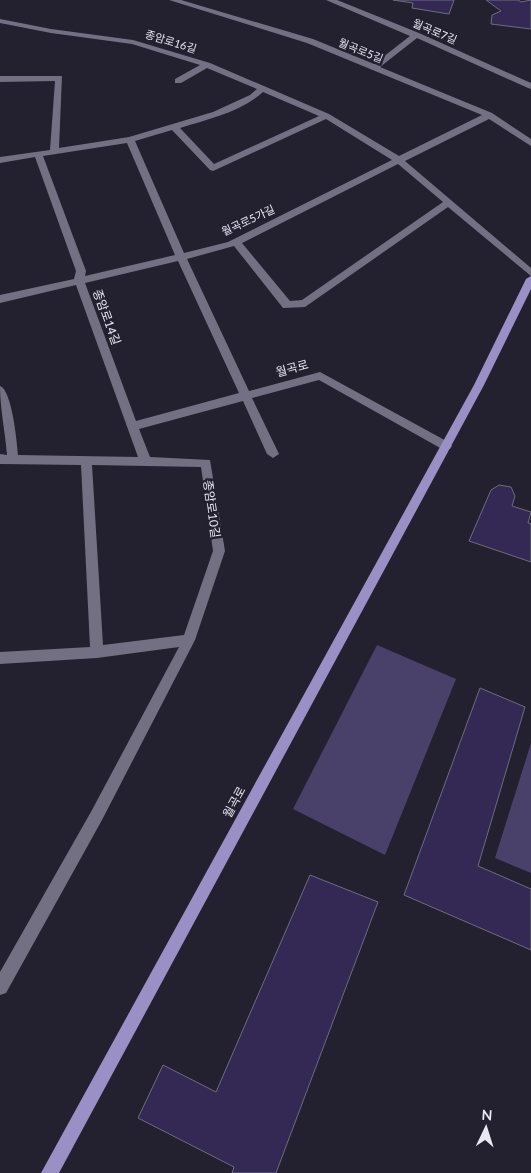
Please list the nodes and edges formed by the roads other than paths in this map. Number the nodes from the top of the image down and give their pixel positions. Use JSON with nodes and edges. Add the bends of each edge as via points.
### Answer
{"nodes":[{"id":1,"x":330,"y":0,"type":"edge"},
{"id":2,"x":179,"y":1,"type":"edge"},
{"id":3,"x":0,"y":21,"type":"edge"},
{"id":4,"x":416,"y":35,"type":"junction"},
{"id":5,"x":206,"y":65,"type":"junction"},
{"id":6,"x":374,"y":68,"type":"junction"},
{"id":7,"x":0,"y":79,"type":"edge"},
{"id":8,"x":178,"y":81,"type":"dead end"},
{"id":9,"x":531,"y":86,"type":"edge"},
{"id":10,"x":262,"y":89,"type":"junction"},
{"id":11,"x":489,"y":115,"type":"junction"},
{"id":12,"x":326,"y":116,"type":"junction"},
{"id":13,"x":174,"y":127,"type":"junction"},
{"id":14,"x":130,"y":140,"type":"junction"},
{"id":15,"x":531,"y":143,"type":"edge"},
{"id":16,"x":54,"y":151,"type":"junction"},
{"id":17,"x":38,"y":154,"type":"junction"},
{"id":18,"x":0,"y":160,"type":"edge"},
{"id":19,"x":399,"y":160,"type":"junction"},
{"id":20,"x":448,"y":203,"type":"junction"},
{"id":21,"x":236,"y":241,"type":"junction"},
{"id":22,"x":181,"y":257,"type":"junction"},
{"id":23,"x":531,"y":273,"type":"edge"},
{"id":24,"x":531,"y":278,"type":"edge"},
{"id":25,"x":79,"y":281,"type":"junction"},
{"id":26,"x":0,"y":299,"type":"edge"},
{"id":27,"x":0,"y":390,"type":"edge"},
{"id":28,"x":246,"y":396,"type":"junction"},
{"id":29,"x":132,"y":426,"type":"junction"},
{"id":30,"x":446,"y":446,"type":"junction"},
{"id":31,"x":273,"y":454,"type":"dead end"},
{"id":32,"x":0,"y":459,"type":"edge"},
{"id":33,"x":14,"y":459,"type":"junction"},
{"id":34,"x":86,"y":460,"type":"junction"},
{"id":35,"x":146,"y":462,"type":"junction"},
{"id":36,"x":189,"y":640,"type":"junction"},
{"id":37,"x":97,"y":652,"type":"junction"},
{"id":38,"x":0,"y":658,"type":"edge"},
{"id":39,"x":0,"y":987,"type":"edge"},
{"id":40,"x":50,"y":1173,"type":"edge"}],
"edges":[{"from":1,"to":4,"type":"street","name":"월곡로7길"},
{"from":2,"to":6,"type":"street","name":"월곡로5길","via":[[310,42]]},
{"from":3,"to":5,"type":"street","name":"종암로16길","via":[[133,42]]},
{"from":4,"to":6,"type":"street"},
{"from":4,"to":9,"type":"street","name":"월곡로7길"},
{"from":5,"to":8,"type":"street"},
{"from":5,"to":10,"type":"street","name":"종암로16길"},
{"from":6,"to":11,"type":"street","name":"월곡로5길"},
{"from":7,"to":16,"type":"street","via":[[59,78]]},
{"from":10,"to":12,"type":"street","name":"종암로16길"},
{"from":10,"to":13,"type":"street","via":[[253,97],[216,114]]},
{"from":11,"to":15,"type":"street","name":"월곡로5길"},
{"from":11,"to":19,"type":"street","name":"월곡로5가길"},
{"from":12,"to":13,"type":"street","via":[[213,168]]},
{"from":12,"to":19,"type":"street","name":"종암로16길"},
{"from":13,"to":14,"type":"street"},
{"from":14,"to":16,"type":"street"},
{"from":14,"to":22,"type":"street"},
{"from":16,"to":17,"type":"street"},
{"from":17,"to":18,"type":"street"},
{"from":17,"to":25,"type":"street","name":"종암로14길","via":[[81,271]]},
{"from":19,"to":20,"type":"street","name":"종암로16길"},
{"from":19,"to":21,"type":"street","name":"월곡로5가길"},
{"from":20,"to":21,"type":"street","via":[[305,303],[287,305]]},
{"from":20,"to":23,"type":"street","name":"종암로16길"},
{"from":21,"to":22,"type":"street","name":"월곡로5가길"},
{"from":22,"to":25,"type":"street","name":"월곡로5가길"},
{"from":22,"to":28,"type":"street"},
{"from":24,"to":30,"type":"main road","name":"월곡로"},
{"from":25,"to":26,"type":"street","name":"월곡로5가길"},
{"from":25,"to":29,"type":"street","name":"종암로14길"},
{"from":27,"to":33,"type":"street"},
{"from":28,"to":29,"type":"street","name":"월곡로"},
{"from":28,"to":30,"type":"street","name":"월곡로","via":[[320,376]]},
{"from":28,"to":31,"type":"street"},
{"from":29,"to":35,"type":"street","name":"종암로14길"},
{"from":30,"to":40,"type":"main road","name":"월곡로"},
{"from":32,"to":33,"type":"street","name":"종암로10길"},
{"from":33,"to":34,"type":"street","name":"종암로10길"},
{"from":34,"to":35,"type":"street","name":"종암로10길"},
{"from":34,"to":37,"type":"street"},
{"from":35,"to":36,"type":"street","name":"종암로10길","via":[[206,463],[219,551]]},
{"from":36,"to":37,"type":"street"},
{"from":36,"to":39,"type":"street","via":[[97,815]]},
{"from":37,"to":38,"type":"street"}]}
